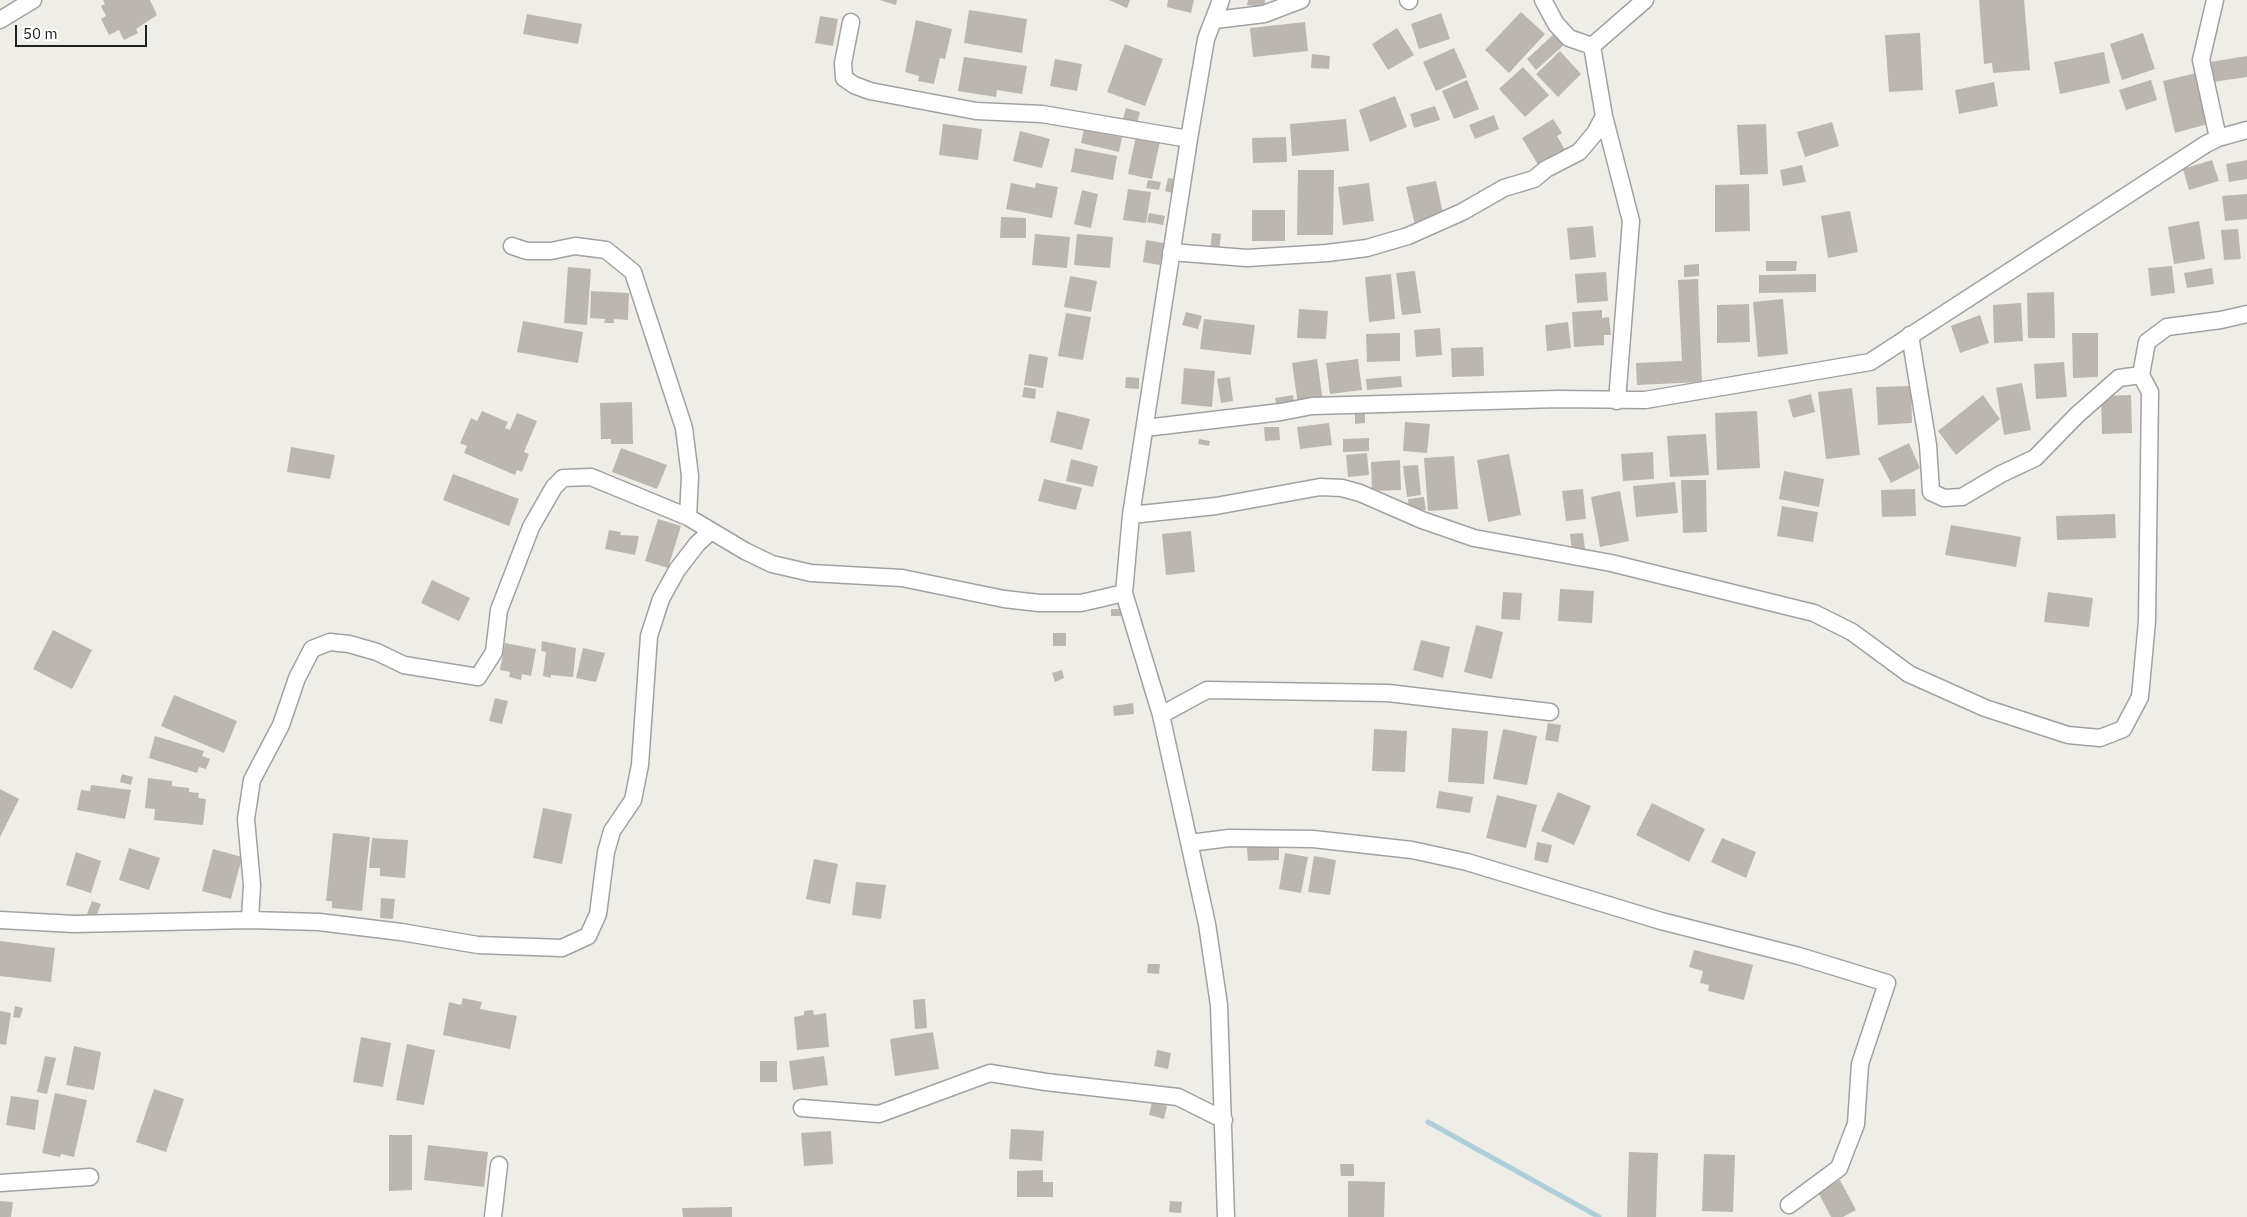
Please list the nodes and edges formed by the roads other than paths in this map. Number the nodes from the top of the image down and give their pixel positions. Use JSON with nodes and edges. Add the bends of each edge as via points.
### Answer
{"nodes":[{"id":1,"x":33,"y":0,"type":"edge"},
{"id":2,"x":1221,"y":0,"type":"edge"},
{"id":3,"x":1301,"y":0,"type":"edge"},
{"id":4,"x":1543,"y":0,"type":"edge"},
{"id":5,"x":1644,"y":0,"type":"edge"},
{"id":6,"x":2216,"y":0,"type":"edge"},
{"id":7,"x":0,"y":20,"type":"edge"},
{"id":8,"x":1215,"y":20,"type":"junction"},
{"id":9,"x":851,"y":22,"type":"dead end"},
{"id":10,"x":1592,"y":46,"type":"junction"},
{"id":11,"x":1604,"y":116,"type":"junction"},
{"id":12,"x":2247,"y":130,"type":"edge"},
{"id":13,"x":2218,"y":138,"type":"junction"},
{"id":14,"x":1189,"y":139,"type":"junction"},
{"id":15,"x":512,"y":246,"type":"dead end"},
{"id":16,"x":1171,"y":252,"type":"junction"},
{"id":17,"x":2247,"y":314,"type":"edge"},
{"id":18,"x":1910,"y":335,"type":"junction"},
{"id":19,"x":2141,"y":375,"type":"junction"},
{"id":20,"x":1617,"y":401,"type":"junction"},
{"id":21,"x":1145,"y":428,"type":"junction"},
{"id":22,"x":1131,"y":516,"type":"junction"},
{"id":23,"x":688,"y":517,"type":"junction"},
{"id":24,"x":711,"y":531,"type":"junction"},
{"id":25,"x":1124,"y":593,"type":"junction"},
{"id":26,"x":1550,"y":712,"type":"dead end"},
{"id":27,"x":1161,"y":715,"type":"junction"},
{"id":28,"x":1190,"y":843,"type":"junction"},
{"id":29,"x":0,"y":920,"type":"edge"},
{"id":30,"x":250,"y":920,"type":"junction"},
{"id":31,"x":802,"y":1108,"type":"dead end"},
{"id":32,"x":1224,"y":1120,"type":"junction"},
{"id":33,"x":499,"y":1166,"type":"dead end"},
{"id":34,"x":90,"y":1177,"type":"dead end"},
{"id":35,"x":0,"y":1183,"type":"edge"},
{"id":36,"x":1789,"y":1205,"type":"dead end"},
{"id":37,"x":493,"y":1217,"type":"edge"},
{"id":38,"x":1226,"y":1217,"type":"edge"}],
"edges":[{"from":1,"to":7,"type":"street"},
{"from":2,"to":8,"type":"street"},
{"from":3,"to":8,"type":"street","via":[[1264,14]]},
{"from":4,"to":10,"type":"street","via":[[1556,24],[1569,38]]},
{"from":5,"to":10,"type":"street"},
{"from":6,"to":13,"type":"street","via":[[2201,60]]},
{"from":8,"to":14,"type":"street","via":[[1206,39]]},
{"from":9,"to":14,"type":"street","via":[[843,63],[844,78],[870,91],[976,111],[1042,114]]},
{"from":10,"to":11,"type":"street"},
{"from":11,"to":16,"type":"street","via":[[1579,152],[1534,179],[1504,188],[1462,212],[1408,236],[1367,248],[1289,256],[1247,258]]},
{"from":11,"to":20,"type":"street","via":[[1631,220]]},
{"from":12,"to":13,"type":"street"},
{"from":13,"to":18,"type":"street"},
{"from":14,"to":16,"type":"street"},
{"from":15,"to":23,"type":"street","via":[[527,251],[575,246],[606,250],[633,272],[684,428],[690,476]]},
{"from":16,"to":21,"type":"street"},
{"from":17,"to":19,"type":"street","via":[[2167,326],[2148,342]]},
{"from":18,"to":19,"type":"street","via":[[1928,445],[1931,492],[1944,498],[1962,497],[2035,458],[2119,378]]},
{"from":18,"to":20,"type":"street","via":[[1870,362],[1645,400]]},
{"from":19,"to":22,"type":"street","via":[[2150,392],[2147,621],[2140,697],[2123,729],[2100,738],[2068,735],[1985,708],[1909,674],[1852,632],[1814,613],[1611,563],[1474,538],[1342,488],[1320,487],[1216,506]]},
{"from":20,"to":21,"type":"street","via":[[1558,399],[1312,406]]},
{"from":21,"to":22,"type":"street"},
{"from":22,"to":25,"type":"street"},
{"from":23,"to":24,"type":"street"},
{"from":23,"to":30,"type":"street","via":[[591,477],[563,478],[531,527],[499,610],[494,652],[478,677],[404,666],[377,652],[348,644],[330,642],[312,649],[297,678],[281,725],[252,780],[246,819],[252,885]]},
{"from":24,"to":25,"type":"street","via":[[772,564],[811,573],[902,578],[1004,599],[1039,602],[1082,603]]},
{"from":24,"to":30,"type":"street","via":[[677,570],[661,599],[648,636],[640,764],[633,800],[612,831],[598,914],[588,936],[562,948],[478,945],[319,922]]},
{"from":25,"to":27,"type":"street"},
{"from":26,"to":27,"type":"street","via":[[1388,693],[1207,690]]},
{"from":27,"to":28,"type":"street"},
{"from":28,"to":32,"type":"street","via":[[1219,1005]]},
{"from":28,"to":36,"type":"street","via":[[1228,838],[1313,839],[1412,850],[1466,862],[1661,921],[1800,956],[1887,983],[1860,1064],[1856,1124],[1839,1168]]},
{"from":29,"to":30,"type":"street","via":[[74,924]]},
{"from":31,"to":32,"type":"street","via":[[879,1114],[990,1073],[1178,1097]]},
{"from":32,"to":38,"type":"street"},
{"from":33,"to":37,"type":"street"},
{"from":34,"to":35,"type":"street"}]}
